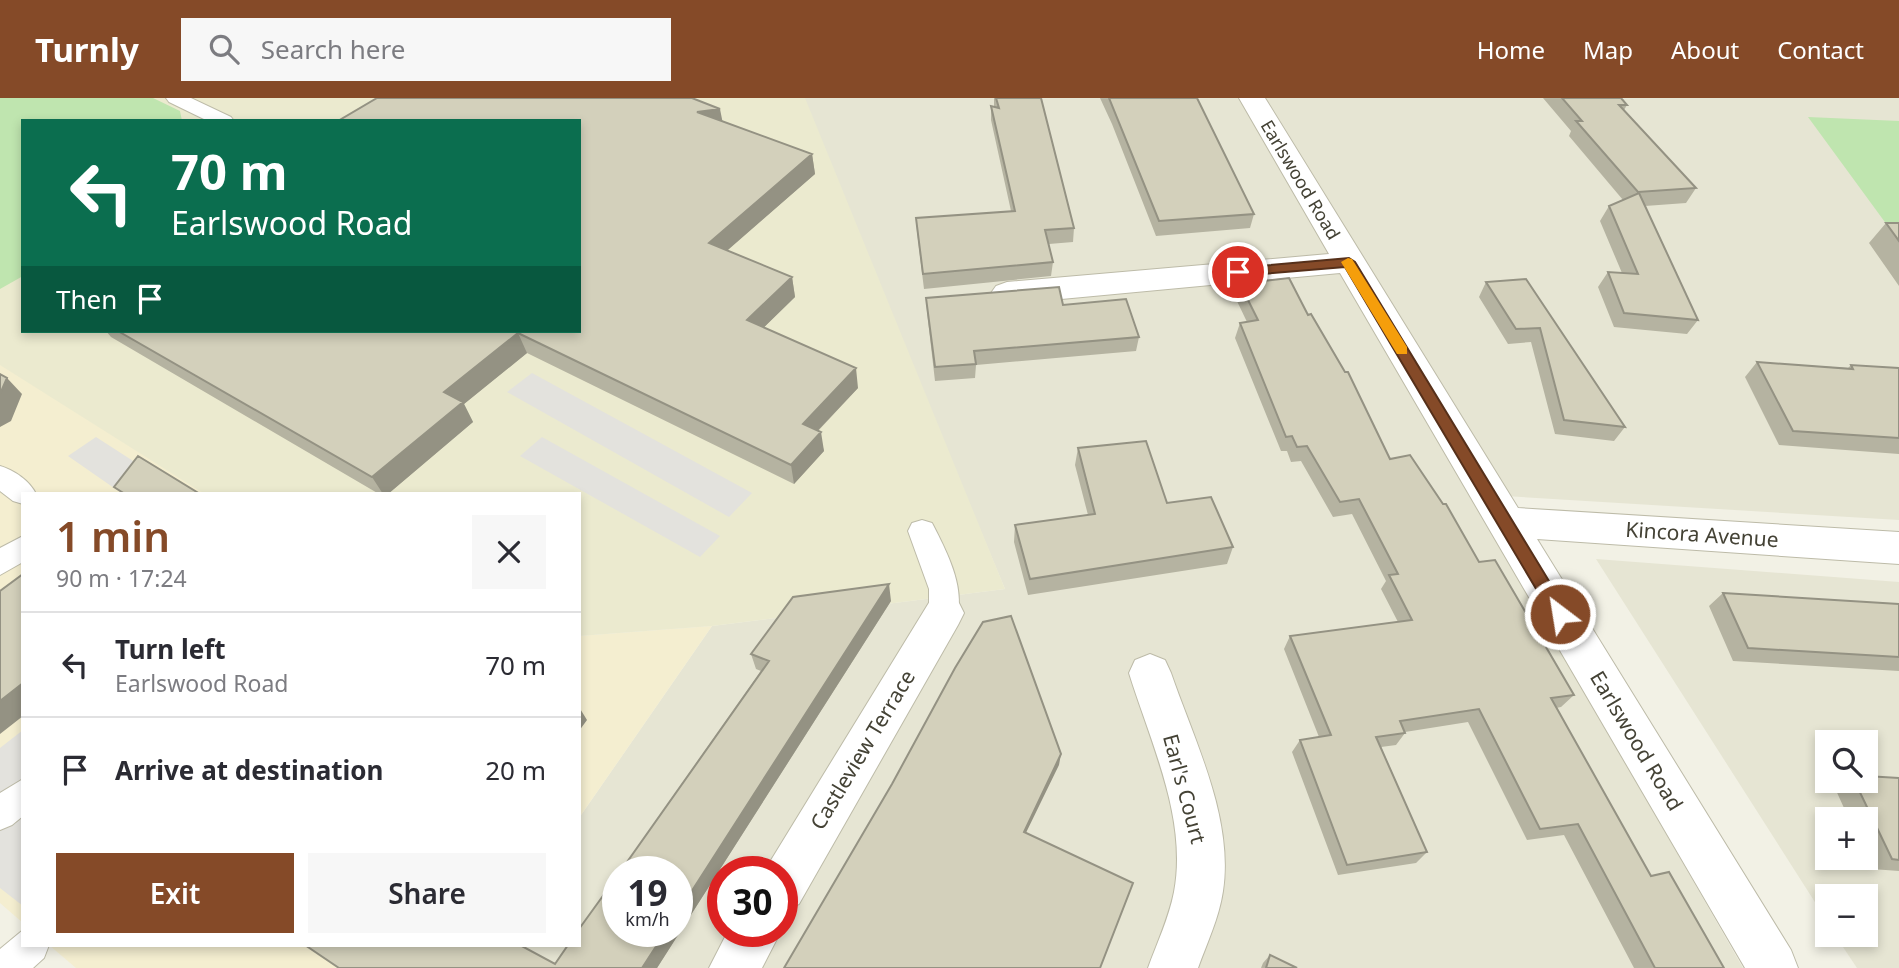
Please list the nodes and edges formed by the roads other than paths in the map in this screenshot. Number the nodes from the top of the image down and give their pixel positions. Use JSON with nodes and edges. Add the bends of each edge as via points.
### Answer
{"nodes":[{"id":1,"x":176,"y":98,"type":"edge"},
{"id":2,"x":1252,"y":98,"type":"edge"},
{"id":3,"x":220,"y":119,"type":"edge"},
{"id":4,"x":1349,"y":262,"type":"junction"},
{"id":5,"x":974,"y":296,"type":"edge"},
{"id":6,"x":0,"y":476,"type":"edge"},
{"id":7,"x":21,"y":492,"type":"edge"},
{"id":8,"x":1505,"y":522,"type":"junction"},
{"id":9,"x":922,"y":531,"type":"dead end"},
{"id":10,"x":21,"y":548,"type":"edge"},
{"id":11,"x":1899,"y":548,"type":"edge"},
{"id":12,"x":0,"y":563,"type":"edge"},
{"id":13,"x":944,"y":614,"type":"joint"},
{"id":14,"x":1150,"y":673,"type":"dead end"},
{"id":15,"x":21,"y":797,"type":"edge"},
{"id":16,"x":0,"y":814,"type":"edge"},
{"id":17,"x":798,"y":860,"type":"edge"},
{"id":18,"x":29,"y":947,"type":"edge"},
{"id":19,"x":746,"y":947,"type":"edge"},
{"id":20,"x":6,"y":968,"type":"edge"},
{"id":21,"x":734,"y":968,"type":"edge"},
{"id":22,"x":1173,"y":968,"type":"edge"},
{"id":23,"x":1773,"y":968,"type":"edge"}],
"edges":[{"from":1,"to":3,"type":"lane"},
{"from":2,"to":4,"type":"street","name":"Earlswood Road"},
{"from":4,"to":5,"type":"street","name":"Earlswood Road"},
{"from":4,"to":8,"type":"street","name":"Earlswood Road"},
{"from":6,"to":7,"type":"lane"},
{"from":8,"to":11,"type":"street","name":"Kincora Avenue"},
{"from":8,"to":23,"type":"street","name":"Earlswood Road"},
{"from":9,"to":13,"type":"lane","via":[[944,589]]},
{"from":10,"to":12,"type":"lane"},
{"from":13,"to":17,"type":"street","name":"Castleview Terrace"},
{"from":14,"to":22,"type":"street","name":"Earl's Court","via":[[1194,811],[1201,851],[1200,884]]},
{"from":15,"to":16,"type":"lane"},
{"from":18,"to":20,"type":"lane"},
{"from":19,"to":21,"type":"street"}]}
